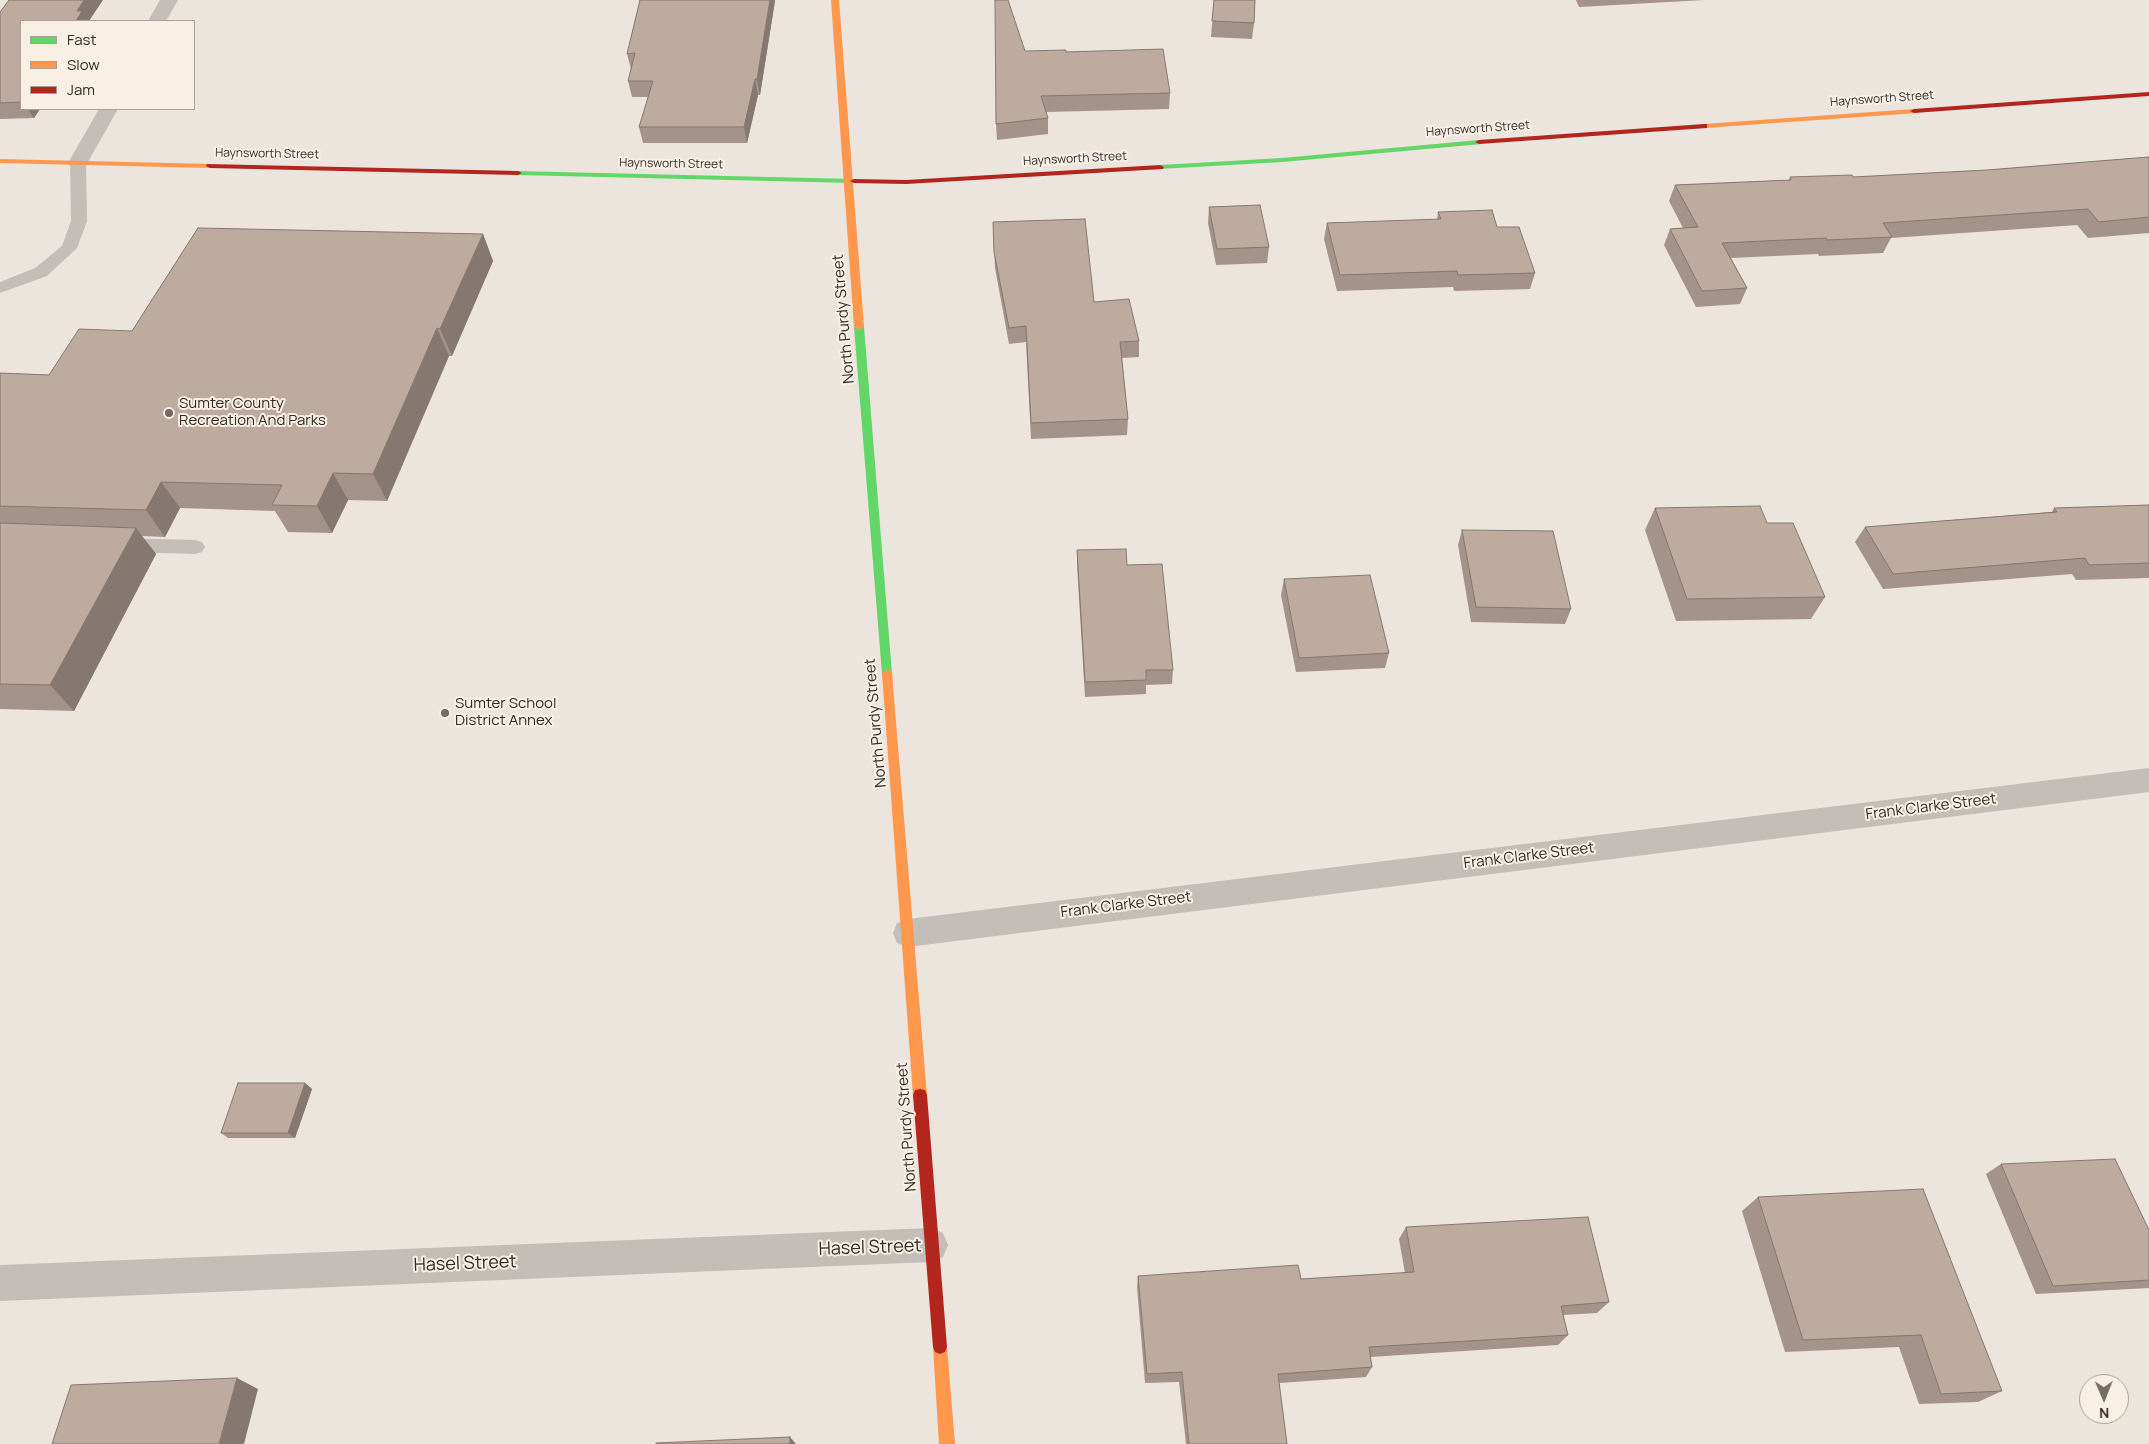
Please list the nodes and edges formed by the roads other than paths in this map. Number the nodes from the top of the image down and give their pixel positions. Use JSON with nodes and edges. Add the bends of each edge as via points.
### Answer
{"nodes":[{"id":1,"x":169,"y":0,"type":"edge"},
{"id":2,"x":835,"y":0,"type":"edge"},
{"id":3,"x":158,"y":20,"type":"edge"},
{"id":4,"x":2149,"y":94,"type":"edge"},
{"id":5,"x":107,"y":110,"type":"edge"},
{"id":6,"x":0,"y":161,"type":"edge"},
{"id":7,"x":78,"y":163,"type":"junction"},
{"id":8,"x":848,"y":180,"type":"junction"},
{"id":9,"x":0,"y":288,"type":"edge"},
{"id":10,"x":98,"y":544,"type":"edge"},
{"id":11,"x":195,"y":548,"type":"dead end"},
{"id":12,"x":2149,"y":780,"type":"edge"},
{"id":13,"x":908,"y":933,"type":"junction"},
{"id":14,"x":931,"y":1245,"type":"junction"},
{"id":15,"x":0,"y":1283,"type":"edge"},
{"id":16,"x":946,"y":1444,"type":"edge"}],
"edges":[{"from":1,"to":3,"type":"street"},
{"from":2,"to":8,"type":"street","name":"North Purdy Street"},
{"from":4,"to":8,"type":"street","name":"Haynsworth Street","via":[[1416,147],[1200,166],[906,182]]},
{"from":5,"to":7,"type":"street"},
{"from":6,"to":7,"type":"street","name":"Haynsworth Street"},
{"from":7,"to":8,"type":"street","name":"Haynsworth Street"},
{"from":7,"to":9,"type":"lane","via":[[79,222],[69,248],[41,272]]},
{"from":8,"to":13,"type":"street","name":"North Purdy Street"},
{"from":10,"to":11,"type":"lane"},
{"from":12,"to":13,"type":"street","name":"Frank Clarke Street"},
{"from":13,"to":14,"type":"street","name":"North Purdy Street"},
{"from":14,"to":15,"type":"street","name":"Hasel Street"},
{"from":14,"to":16,"type":"street","name":"North Purdy Street"}]}
